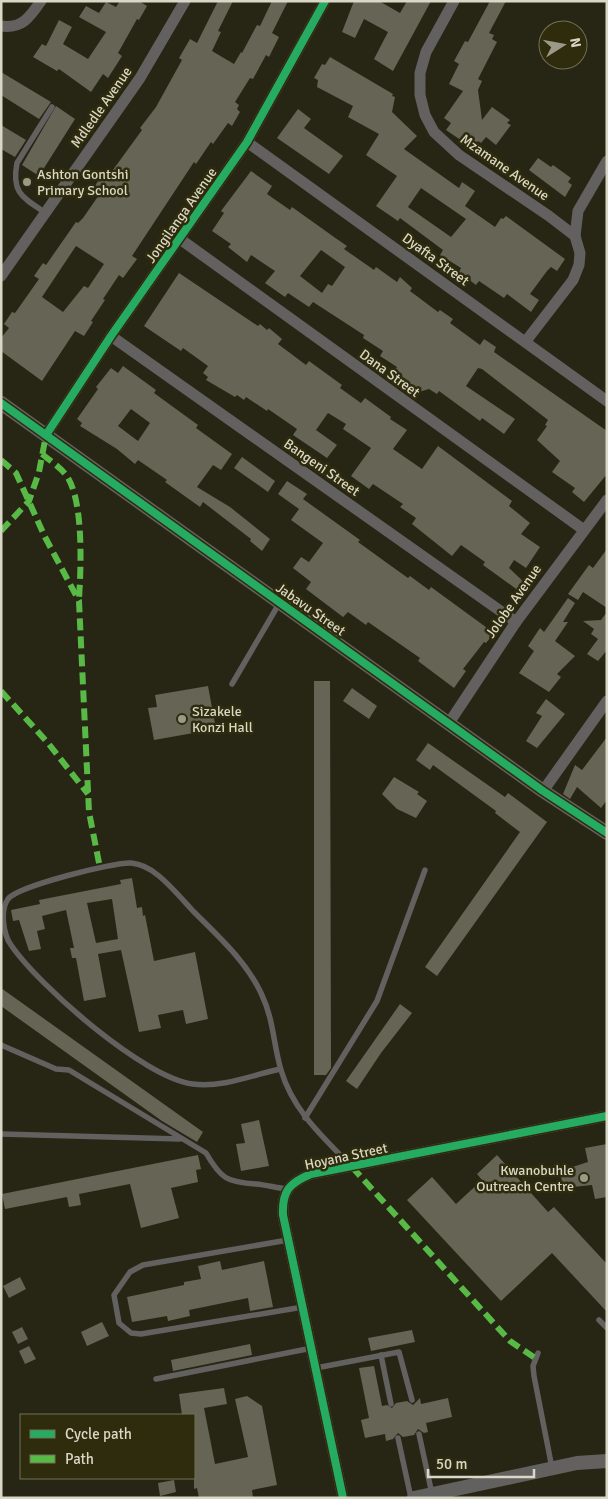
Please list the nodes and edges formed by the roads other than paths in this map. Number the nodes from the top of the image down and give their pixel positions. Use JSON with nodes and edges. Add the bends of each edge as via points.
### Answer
{"nodes":[{"id":1,"x":41,"y":1,"type":"edge"},
{"id":2,"x":185,"y":1,"type":"edge"},
{"id":3,"x":326,"y":1,"type":"edge"},
{"id":4,"x":454,"y":1,"type":"edge"},
{"id":5,"x":1,"y":26,"type":"edge"},
{"id":6,"x":52,"y":107,"type":"dead end"},
{"id":7,"x":247,"y":142,"type":"junction"},
{"id":8,"x":607,"y":161,"type":"edge"},
{"id":9,"x":46,"y":213,"type":"junction"},
{"id":10,"x":575,"y":236,"type":"junction"},
{"id":11,"x":180,"y":239,"type":"junction"},
{"id":12,"x":1,"y":276,"type":"edge"},
{"id":13,"x":111,"y":336,"type":"junction"},
{"id":14,"x":526,"y":341,"type":"junction"},
{"id":15,"x":607,"y":401,"type":"edge"},
{"id":16,"x":1,"y":403,"type":"edge"},
{"id":17,"x":46,"y":435,"type":"junction"},
{"id":18,"x":607,"y":500,"type":"edge"},
{"id":19,"x":584,"y":530,"type":"junction"},
{"id":20,"x":280,"y":602,"type":"junction"},
{"id":21,"x":516,"y":622,"type":"junction"},
{"id":22,"x":232,"y":684,"type":"dead end"},
{"id":23,"x":607,"y":701,"type":"edge"},
{"id":24,"x":449,"y":723,"type":"junction"},
{"id":25,"x":543,"y":791,"type":"junction"},
{"id":26,"x":607,"y":833,"type":"edge"},
{"id":27,"x":425,"y":870,"type":"dead end"},
{"id":28,"x":1,"y":1045,"type":"edge"},
{"id":29,"x":280,"y":1069,"type":"junction"},
{"id":30,"x":607,"y":1116,"type":"edge"},
{"id":31,"x":305,"y":1118,"type":"junction"},
{"id":32,"x":1,"y":1134,"type":"edge"},
{"id":33,"x":182,"y":1139,"type":"junction"},
{"id":34,"x":352,"y":1167,"type":"junction"},
{"id":35,"x":288,"y":1189,"type":"junction"},
{"id":36,"x":288,"y":1240,"type":"junction"},
{"id":37,"x":303,"y":1307,"type":"junction"},
{"id":38,"x":599,"y":1320,"type":"dead end"},
{"id":39,"x":607,"y":1328,"type":"edge"},
{"id":40,"x":312,"y":1348,"type":"junction"},
{"id":41,"x":538,"y":1353,"type":"dead end"},
{"id":42,"x":381,"y":1355,"type":"junction"},
{"id":43,"x":316,"y":1368,"type":"junction"},
{"id":44,"x":156,"y":1380,"type":"dead end"},
{"id":45,"x":412,"y":1400,"type":"dead end"},
{"id":46,"x":391,"y":1404,"type":"dead end"},
{"id":47,"x":419,"y":1434,"type":"dead end"},
{"id":48,"x":398,"y":1438,"type":"dead end"},
{"id":49,"x":607,"y":1461,"type":"edge"},
{"id":50,"x":552,"y":1468,"type":"junction"},
{"id":51,"x":432,"y":1494,"type":"junction"},
{"id":52,"x":343,"y":1498,"type":"edge"},
{"id":53,"x":413,"y":1498,"type":"edge"}],
"edges":[{"from":1,"to":5,"type":"street","via":[[24,22],[11,28]]},
{"from":2,"to":9,"type":"street","name":"Mdledle Avenue","via":[[140,78]]},
{"from":3,"to":7,"type":"street","name":"Jongilanga Avenue"},
{"from":4,"to":10,"type":"street","name":"Mzamane Avenue","via":[[426,52],[420,73],[420,95],[425,115],[434,132],[459,155]]},
{"from":6,"to":9,"type":"lane","via":[[16,163],[15,173],[17,191]]},
{"from":7,"to":11,"type":"street","name":"Jongilanga Avenue"},
{"from":7,"to":14,"type":"street","name":"Dyafta Street"},
{"from":8,"to":10,"type":"street","via":[[578,211]]},
{"from":9,"to":12,"type":"street","name":"Mdledle Avenue"},
{"from":10,"to":14,"type":"street","via":[[580,265]]},
{"from":11,"to":13,"type":"street","name":"Jongilanga Avenue"},
{"from":11,"to":19,"type":"street","name":"Dana Street"},
{"from":13,"to":17,"type":"street","name":"Jongilanga Avenue"},
{"from":13,"to":21,"type":"street","name":"Bangeni Street"},
{"from":14,"to":15,"type":"street","name":"Dyafta Street"},
{"from":16,"to":17,"type":"street","name":"Jabavu Street"},
{"from":17,"to":20,"type":"street","name":"Jabavu Street"},
{"from":18,"to":19,"type":"street","name":"Jolobe Avenue"},
{"from":19,"to":21,"type":"street","name":"Jolobe Avenue"},
{"from":20,"to":22,"type":"lane"},
{"from":20,"to":24,"type":"street","name":"Jabavu Street"},
{"from":21,"to":24,"type":"street","name":"Jolobe Avenue"},
{"from":23,"to":25,"type":"street"},
{"from":24,"to":25,"type":"street","name":"Jabavu Street"},
{"from":25,"to":26,"type":"street","name":"Jabavu Street"},
{"from":27,"to":31,"type":"lane","via":[[377,1001]]},
{"from":28,"to":33,"type":"lane","via":[[56,1069],[69,1070]]},
{"from":29,"to":29,"type":"lane","via":[[204,1085],[176,1080],[153,1068],[72,1010],[9,944],[3,919],[8,898],[36,885],[116,864],[144,865],[159,875],[234,952],[255,983],[272,1017]]},
{"from":29,"to":31,"type":"lane"},
{"from":30,"to":34,"type":"street","name":"Hoyana Street"},
{"from":31,"to":34,"type":"lane"},
{"from":32,"to":33,"type":"lane"},
{"from":33,"to":35,"type":"lane","via":[[206,1153],[214,1167],[228,1180],[242,1185]]},
{"from":34,"to":35,"type":"street","name":"Hoyana Street","via":[[311,1174],[296,1180]]},
{"from":35,"to":36,"type":"street","via":[[282,1200]]},
{"from":36,"to":37,"type":"street"},
{"from":36,"to":37,"type":"lane","via":[[143,1265],[130,1272],[114,1295],[119,1323],[132,1333],[141,1334]]},
{"from":37,"to":40,"type":"street"},
{"from":38,"to":39,"type":"lane"},
{"from":40,"to":43,"type":"street"},
{"from":40,"to":44,"type":"lane"},
{"from":41,"to":50,"type":"lane","via":[[533,1366],[534,1376]]},
{"from":42,"to":43,"type":"lane"},
{"from":42,"to":45,"type":"lane","via":[[400,1352]]},
{"from":42,"to":46,"type":"lane"},
{"from":43,"to":52,"type":"street"},
{"from":47,"to":51,"type":"lane"},
{"from":48,"to":53,"type":"lane"},
{"from":49,"to":50,"type":"street"},
{"from":50,"to":51,"type":"street"},
{"from":51,"to":53,"type":"street"}]}
